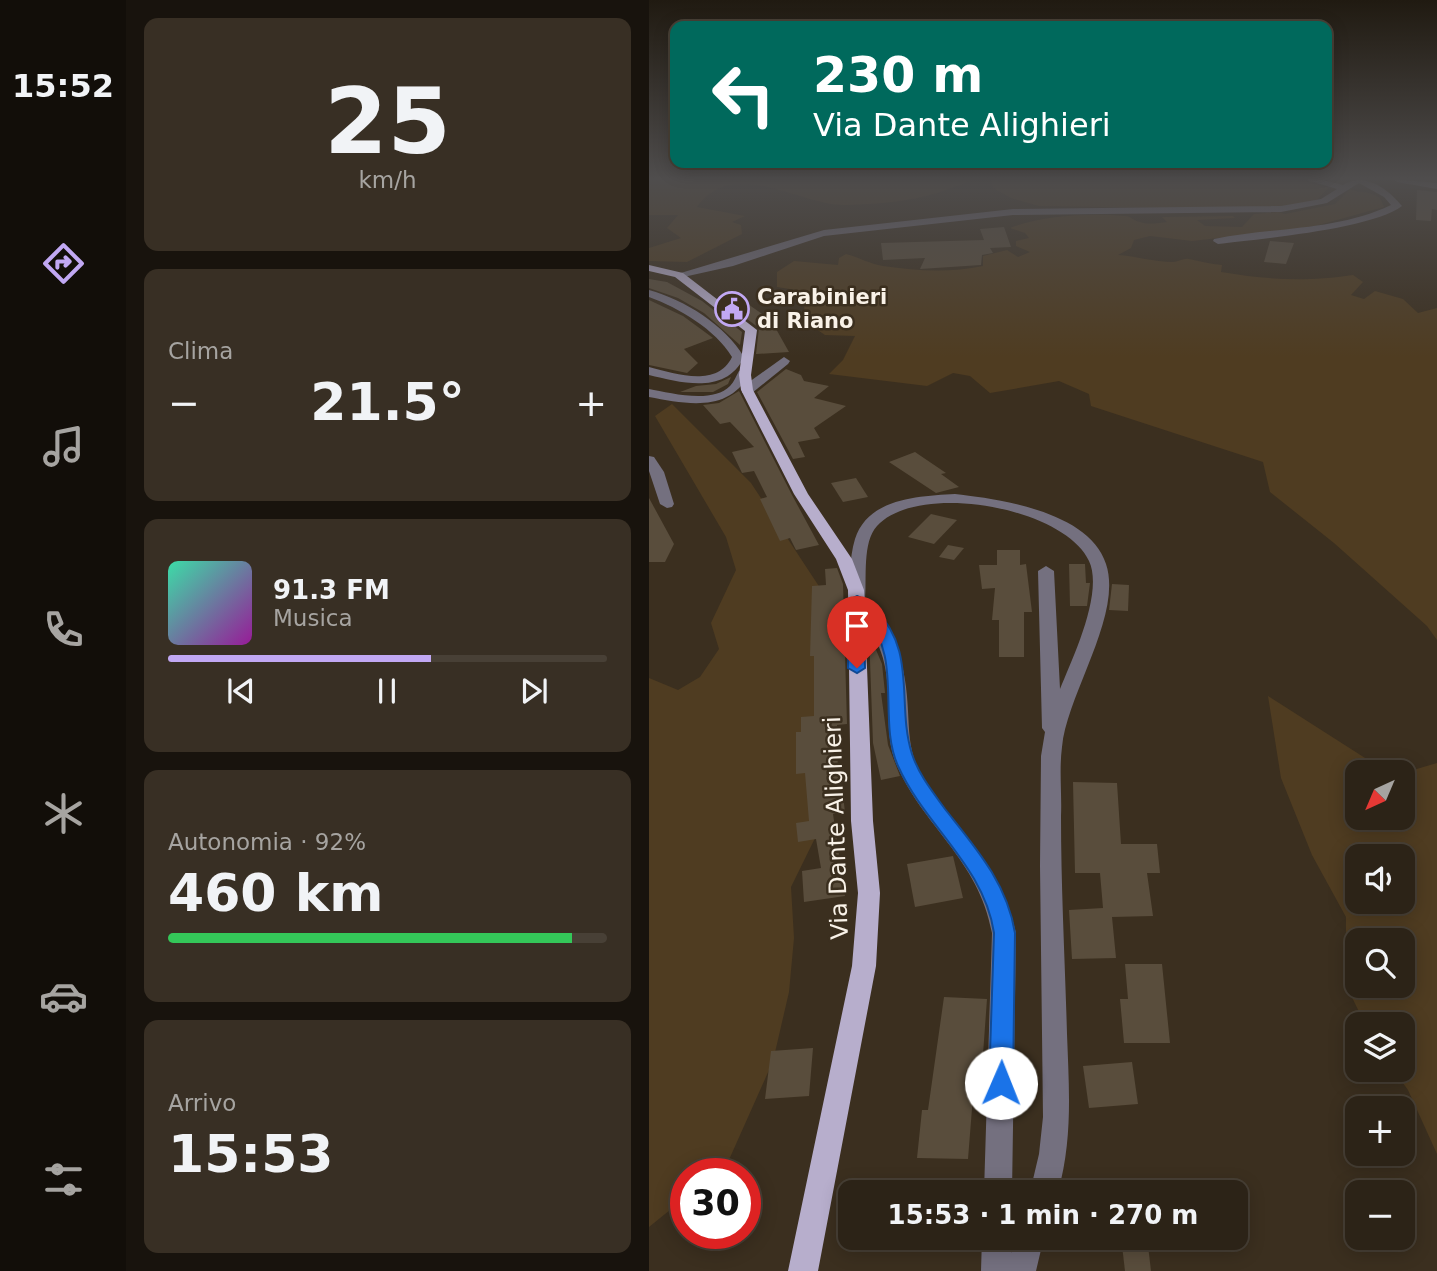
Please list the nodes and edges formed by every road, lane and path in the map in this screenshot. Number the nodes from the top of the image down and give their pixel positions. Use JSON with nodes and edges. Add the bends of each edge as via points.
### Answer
{"nodes":[{"id":1,"x":799,"y":238,"type":"edge"},
{"id":2,"x":1239,"y":238,"type":"edge"},
{"id":3,"x":1218,"y":241,"type":"dead end"},
{"id":4,"x":729,"y":264,"type":"junction"},
{"id":5,"x":649,"y":268,"type":"edge"},
{"id":6,"x":687,"y":281,"type":"junction"},
{"id":7,"x":649,"y":293,"type":"edge"},
{"id":8,"x":649,"y":302,"type":"edge"},
{"id":9,"x":673,"y":306,"type":"junction"},
{"id":10,"x":784,"y":361,"type":"dead end"},
{"id":11,"x":743,"y":367,"type":"junction"},
{"id":12,"x":649,"y":371,"type":"edge"},
{"id":13,"x":649,"y":393,"type":"edge"},
{"id":14,"x":649,"y":460,"type":"edge"},
{"id":15,"x":667,"y":504,"type":"dead end"},
{"id":16,"x":1046,"y":571,"type":"dead end"},
{"id":17,"x":857,"y":600,"type":"junction"},
{"id":18,"x":1053,"y":739,"type":"junction"},
{"id":19,"x":998,"y":1180,"type":"edge"},
{"id":20,"x":1047,"y":1180,"type":"edge"},
{"id":21,"x":997,"y":1250,"type":"edge"},
{"id":22,"x":1027,"y":1250,"type":"edge"},
{"id":23,"x":803,"y":1271,"type":"edge"},
{"id":24,"x":996,"y":1271,"type":"edge"},
{"id":25,"x":1021,"y":1271,"type":"edge"}],
"edges":[{"from":1,"to":4,"type":"street"},
{"from":2,"to":3,"type":"street"},
{"from":4,"to":6,"type":"street"},
{"from":4,"to":6,"type":"street"},
{"from":5,"to":6,"type":"main road"},
{"from":6,"to":11,"type":"main road","name":"Via Dante Alighieri","via":[[749,328]]},
{"from":7,"to":9,"type":"street"},
{"from":8,"to":9,"type":"street"},
{"from":9,"to":11,"type":"street","via":[[715,330]]},
{"from":10,"to":11,"type":"street"},
{"from":11,"to":12,"type":"street","via":[[707,380]]},
{"from":11,"to":13,"type":"street","via":[[734,389],[715,396]]},
{"from":11,"to":17,"type":"main road","name":"Via Dante Alighieri","via":[[801,494],[843,559]]},
{"from":14,"to":15,"type":"street"},
{"from":16,"to":18,"type":"street"},
{"from":17,"to":18,"type":"street","via":[[867,531],[876,518],[900,506],[943,500],[987,502],[1043,516],[1074,533],[1099,564],[1100,592]]},
{"from":17,"to":19,"type":"street","via":[[888,639],[898,684],[899,739],[907,765],[989,882],[1003,919]]},
{"from":17,"to":23,"type":"main road","name":"Via Dante Alighieri","via":[[867,936]]},
{"from":18,"to":20,"type":"street","via":[[1050,861],[1057,1105]]},
{"from":21,"to":24,"type":"street"},
{"from":22,"to":25,"type":"street"}]}
